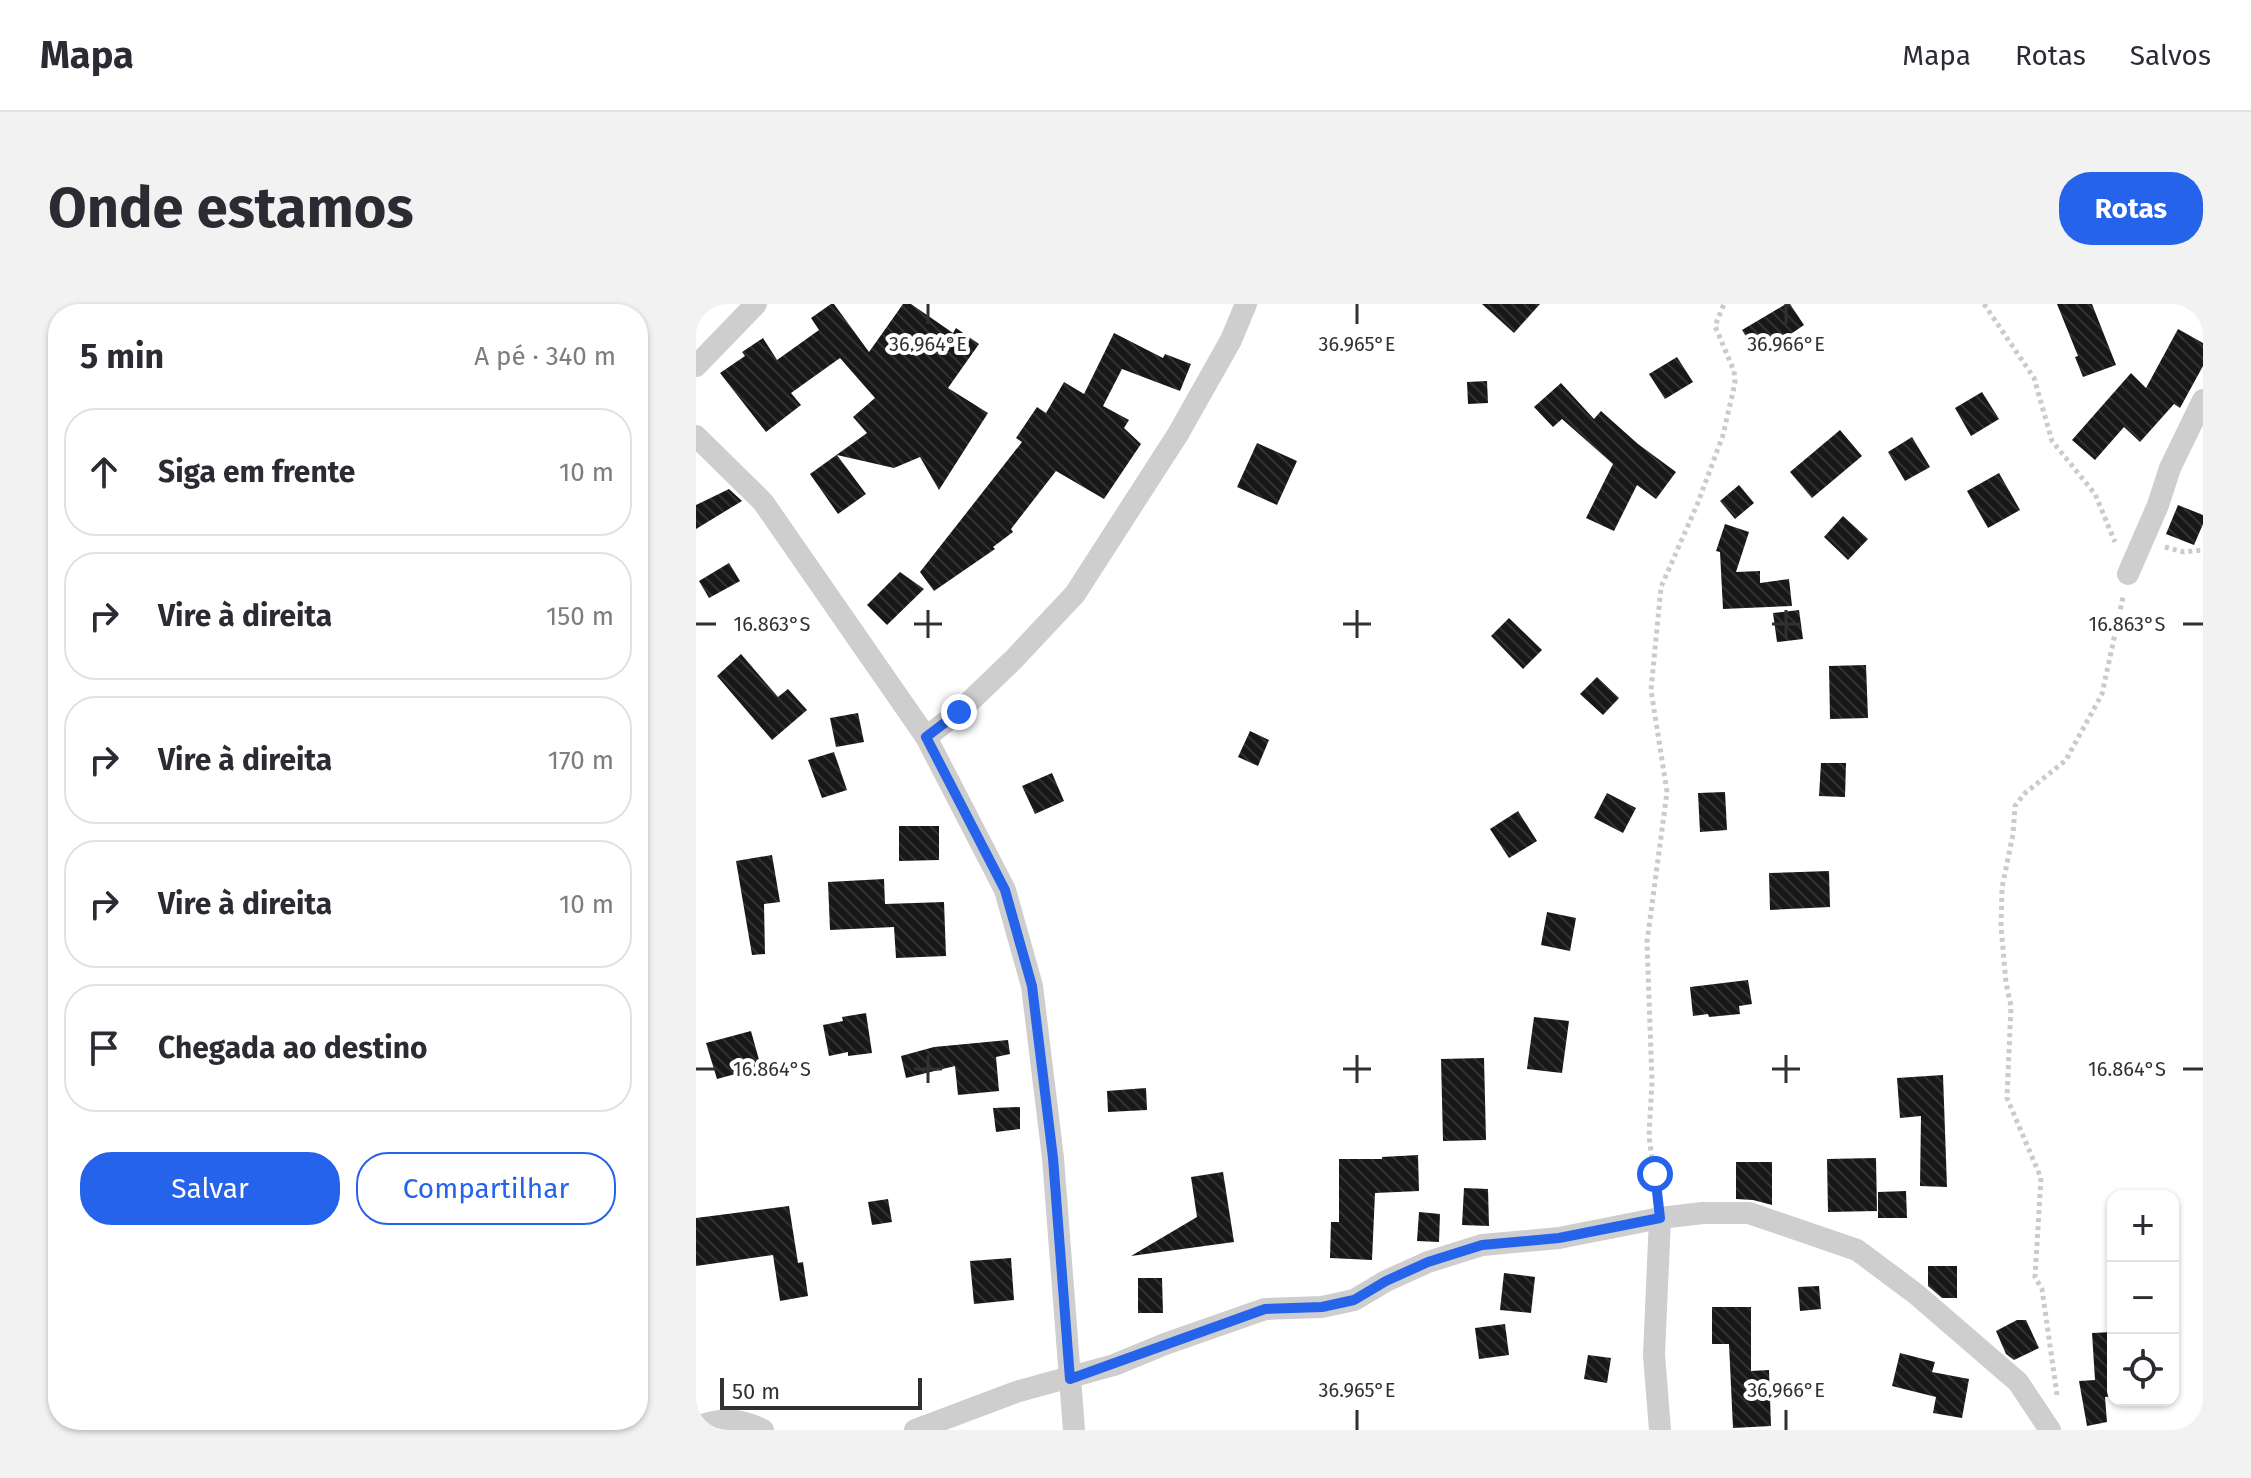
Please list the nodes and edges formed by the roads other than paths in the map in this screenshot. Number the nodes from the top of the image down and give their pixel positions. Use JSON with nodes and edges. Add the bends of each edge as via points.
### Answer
{"nodes":[{"id":1,"x":756,"y":304,"type":"edge"},
{"id":2,"x":1246,"y":304,"type":"edge"},
{"id":3,"x":696,"y":366,"type":"edge"},
{"id":4,"x":2203,"y":400,"type":"edge"},
{"id":5,"x":696,"y":436,"type":"edge"},
{"id":6,"x":2128,"y":574,"type":"road end"},
{"id":7,"x":926,"y":737,"type":"junction"},
{"id":8,"x":1660,"y":1218,"type":"junction"},
{"id":9,"x":1070,"y":1379,"type":"junction"},
{"id":10,"x":696,"y":1428,"type":"edge"},
{"id":11,"x":763,"y":1430,"type":"edge"},
{"id":12,"x":915,"y":1430,"type":"edge"},
{"id":13,"x":1074,"y":1430,"type":"edge"},
{"id":14,"x":1660,"y":1430,"type":"edge"},
{"id":15,"x":2050,"y":1430,"type":"edge"}],
"edges":[{"from":1,"to":3,"type":"street"},
{"from":2,"to":7,"type":"street","via":[[1178,434],[1075,594],[1003,670]]},
{"from":4,"to":6,"type":"street"},
{"from":5,"to":7,"type":"street","via":[[763,502]]},
{"from":7,"to":9,"type":"street","via":[[1005,890],[1032,986],[1053,1158]]},
{"from":8,"to":9,"type":"street","via":[[1559,1238],[1482,1245],[1428,1262],[1354,1300],[1265,1309]]},
{"from":8,"to":14,"type":"street","via":[[1654,1355]]},
{"from":8,"to":15,"type":"street","via":[[1749,1213],[1857,1250],[2018,1382]]},
{"from":9,"to":12,"type":"street","via":[[1016,1392]]},
{"from":9,"to":13,"type":"street"},
{"from":10,"to":11,"type":"street","via":[[713,1420],[745,1421]]}]}
